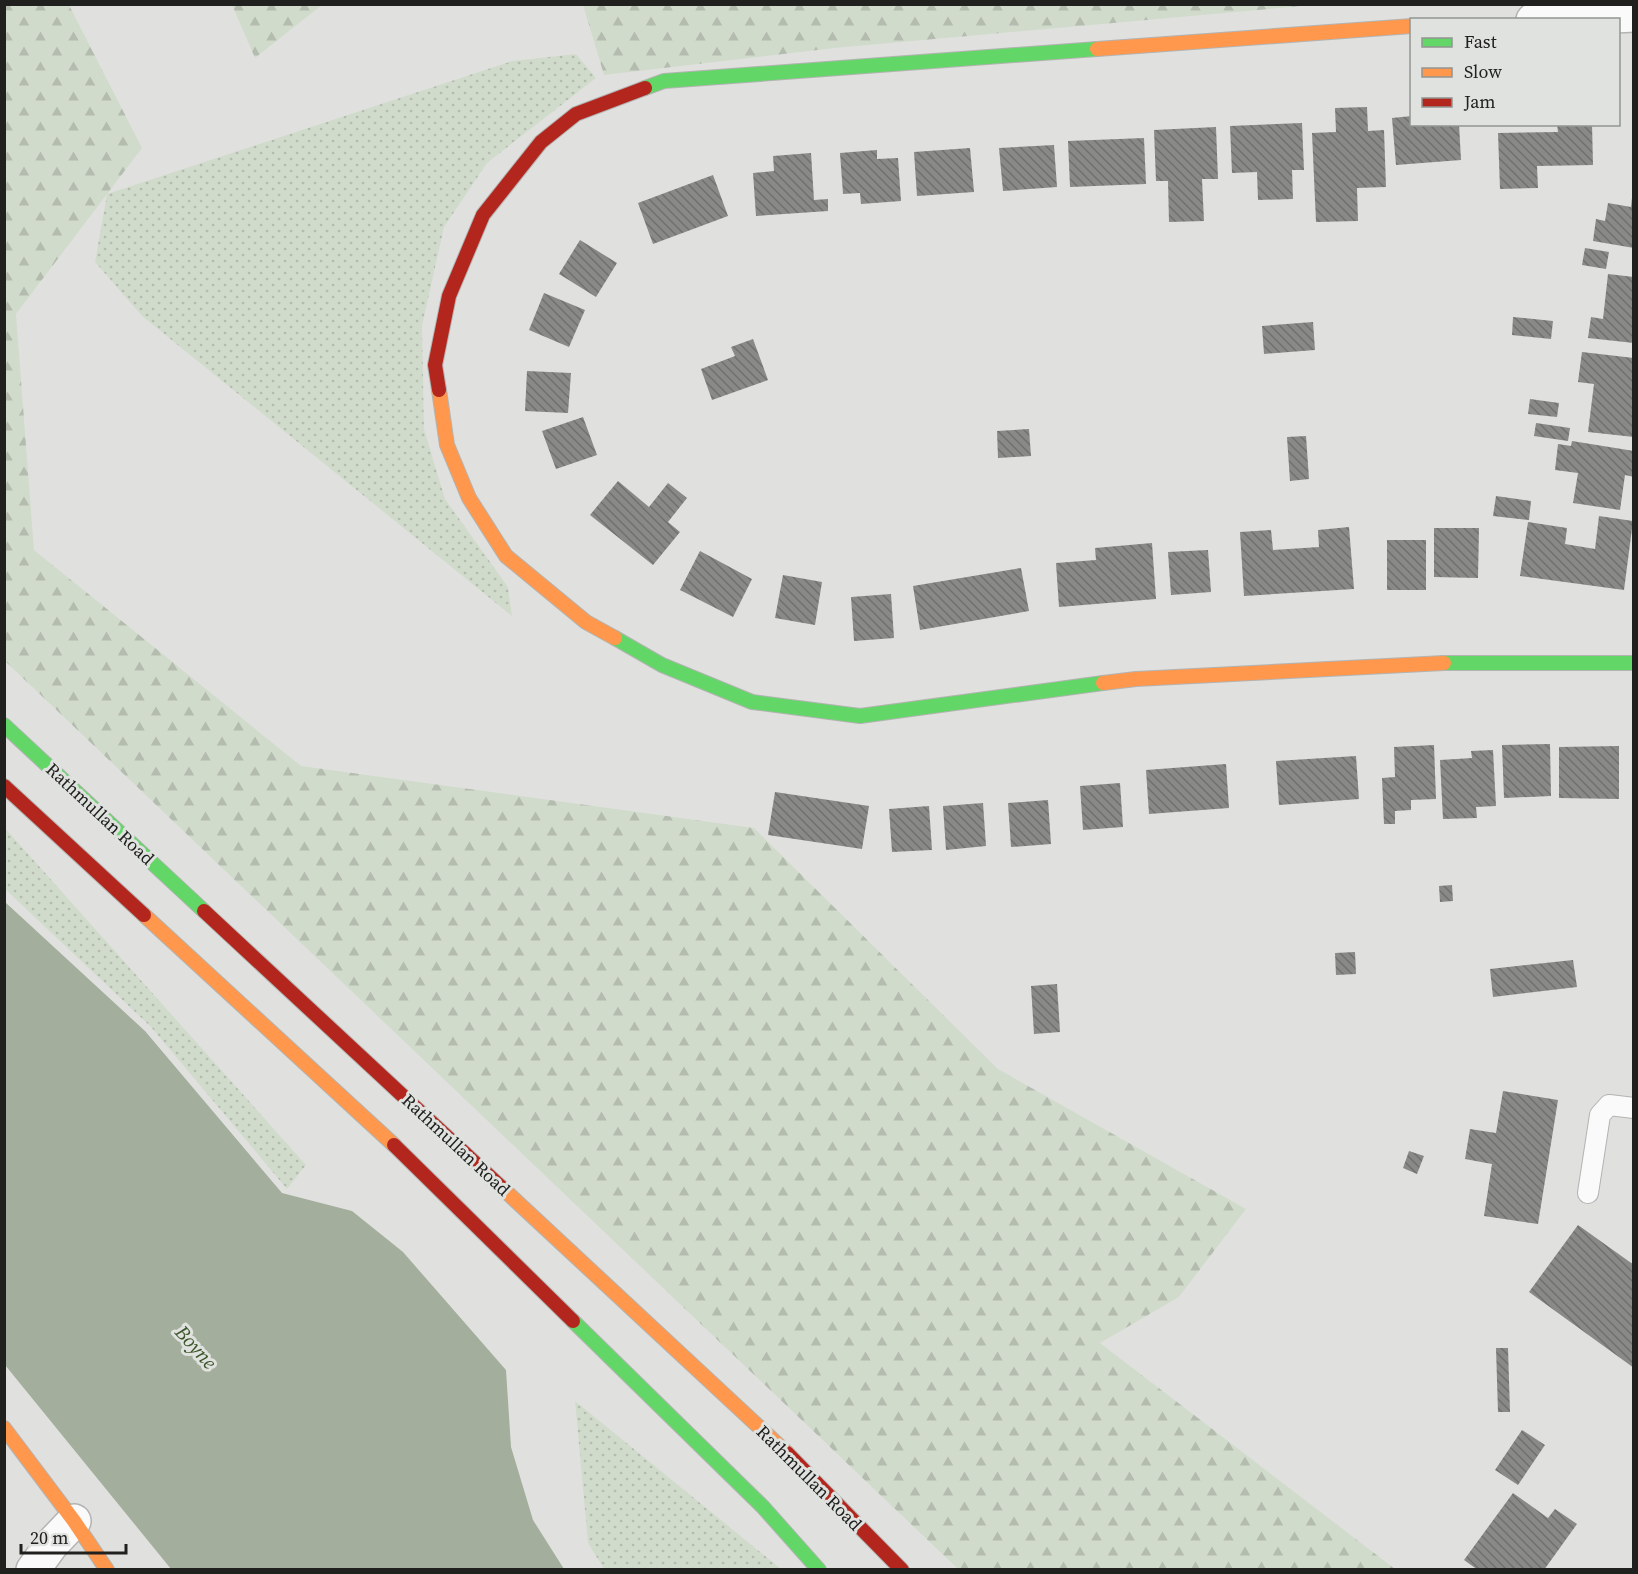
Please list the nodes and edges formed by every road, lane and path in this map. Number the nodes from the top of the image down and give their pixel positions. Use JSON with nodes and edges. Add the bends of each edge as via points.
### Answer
{"nodes":[{"id":1,"x":1634,"y":15,"type":"edge"},
{"id":2,"x":1573,"y":18,"type":"edge"},
{"id":3,"x":1410,"y":26,"type":"edge"},
{"id":4,"x":1634,"y":663,"type":"edge"},
{"id":5,"x":4,"y":725,"type":"edge"},
{"id":6,"x":4,"y":786,"type":"edge"},
{"id":7,"x":1634,"y":1108,"type":"edge"},
{"id":8,"x":1588,"y":1193,"type":"dead end"},
{"id":9,"x":4,"y":1428,"type":"edge"},
{"id":10,"x":74,"y":1521,"type":"junction"},
{"id":11,"x":33,"y":1569,"type":"edge"},
{"id":12,"x":107,"y":1569,"type":"edge"},
{"id":13,"x":819,"y":1569,"type":"edge"},
{"id":14,"x":902,"y":1569,"type":"edge"}],
"edges":[{"from":1,"to":2,"type":"street"},
{"from":3,"to":4,"type":"street","via":[[664,81],[576,114],[541,142],[483,215],[449,296],[435,365],[447,445],[469,498],[506,556],[586,622],[662,665],[752,702],[860,716],[1136,679],[1448,663]]},
{"from":5,"to":14,"type":"street","name":"Rathmullan Road","via":[[799,1464]]},
{"from":6,"to":13,"type":"street","via":[[399,1149],[763,1507]]},
{"from":7,"to":8,"type":"lane","via":[[1609,1105],[1600,1115]]},
{"from":9,"to":10,"type":"street"},
{"from":10,"to":11,"type":"street"},
{"from":10,"to":12,"type":"street"}]}
